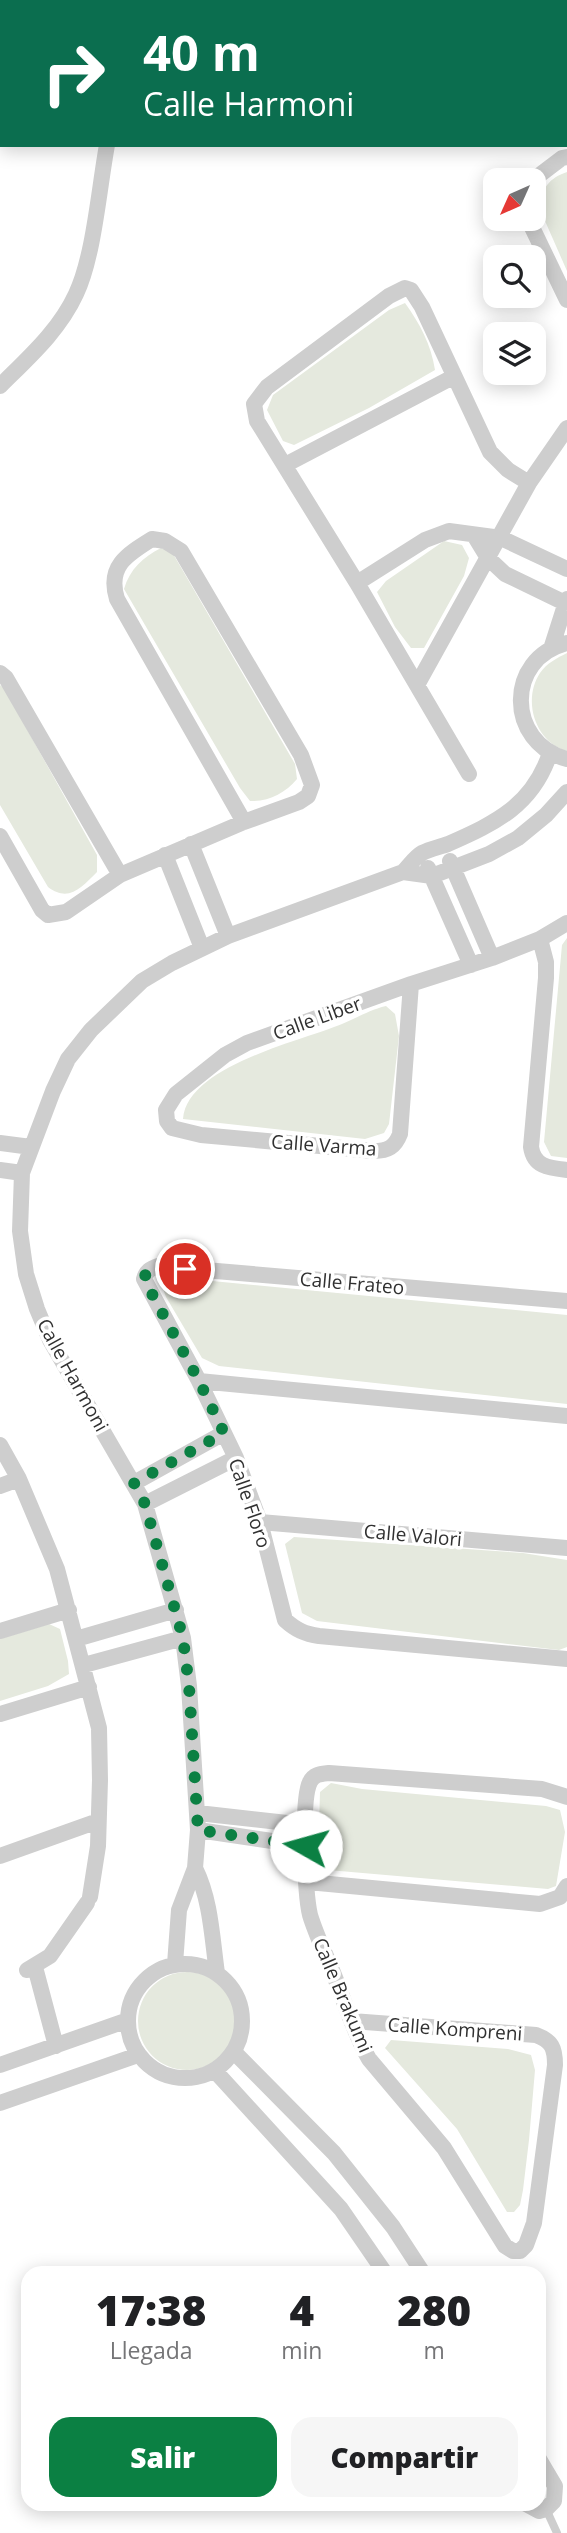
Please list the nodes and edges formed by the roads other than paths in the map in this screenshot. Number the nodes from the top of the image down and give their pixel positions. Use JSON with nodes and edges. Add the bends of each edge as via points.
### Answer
{"nodes":[{"id":1,"x":107,"y":147,"type":"edge"},
{"id":2,"x":567,"y":157,"type":"edge"},
{"id":3,"x":546,"y":170,"type":"edge"},
{"id":4,"x":534,"y":231,"type":"edge"},
{"id":5,"x":567,"y":300,"type":"edge"},
{"id":6,"x":453,"y":377,"type":"junction"},
{"id":7,"x":0,"y":386,"type":"edge"},
{"id":8,"x":567,"y":428,"type":"edge"},
{"id":9,"x":285,"y":465,"type":"junction"},
{"id":10,"x":529,"y":483,"type":"junction"},
{"id":11,"x":474,"y":535,"type":"junction"},
{"id":12,"x":501,"y":538,"type":"junction"},
{"id":13,"x":488,"y":558,"type":"junction"},
{"id":14,"x":567,"y":569,"type":"edge"},
{"id":15,"x":357,"y":583,"type":"junction"},
{"id":16,"x":566,"y":601,"type":"edge"},
{"id":17,"x":567,"y":643,"type":"edge"},
{"id":18,"x":551,"y":649,"type":"junction"},
{"id":19,"x":0,"y":673,"type":"edge"},
{"id":20,"x":417,"y":685,"type":"junction"},
{"id":21,"x":550,"y":753,"type":"junction"},
{"id":22,"x":567,"y":760,"type":"edge"},
{"id":23,"x":469,"y":774,"type":"dead end"},
{"id":24,"x":567,"y":792,"type":"edge"},
{"id":25,"x":244,"y":822,"type":"junction"},
{"id":26,"x":0,"y":836,"type":"edge"},
{"id":27,"x":191,"y":845,"type":"junction"},
{"id":28,"x":443,"y":846,"type":"junction"},
{"id":29,"x":421,"y":853,"type":"junction"},
{"id":30,"x":165,"y":855,"type":"junction"},
{"id":31,"x":454,"y":868,"type":"junction"},
{"id":32,"x":402,"y":872,"type":"junction"},
{"id":33,"x":120,"y":875,"type":"junction"},
{"id":34,"x":432,"y":876,"type":"junction"},
{"id":35,"x":567,"y":923,"type":"edge"},
{"id":36,"x":228,"y":936,"type":"junction"},
{"id":37,"x":540,"y":939,"type":"junction"},
{"id":38,"x":202,"y":948,"type":"junction"},
{"id":39,"x":492,"y":958,"type":"junction"},
{"id":40,"x":471,"y":965,"type":"junction"},
{"id":41,"x":411,"y":984,"type":"junction"},
{"id":42,"x":176,"y":1094,"type":"joint"},
{"id":43,"x":0,"y":1143,"type":"edge"},
{"id":44,"x":31,"y":1147,"type":"junction"},
{"id":45,"x":0,"y":1170,"type":"edge"},
{"id":46,"x":567,"y":1170,"type":"edge"},
{"id":47,"x":22,"y":1173,"type":"junction"},
{"id":48,"x":144,"y":1279,"type":"joint"},
{"id":49,"x":567,"y":1301,"type":"edge"},
{"id":50,"x":199,"y":1381,"type":"junction"},
{"id":51,"x":567,"y":1416,"type":"edge"},
{"id":52,"x":224,"y":1433,"type":"junction"},
{"id":53,"x":0,"y":1446,"type":"edge"},
{"id":54,"x":236,"y":1458,"type":"junction"},
{"id":55,"x":19,"y":1479,"type":"junction"},
{"id":56,"x":134,"y":1483,"type":"junction"},
{"id":57,"x":0,"y":1486,"type":"edge"},
{"id":58,"x":145,"y":1504,"type":"junction"},
{"id":59,"x":260,"y":1522,"type":"junction"},
{"id":60,"x":567,"y":1548,"type":"edge"},
{"id":61,"x":69,"y":1610,"type":"junction"},
{"id":62,"x":176,"y":1610,"type":"junction"},
{"id":63,"x":0,"y":1631,"type":"edge"},
{"id":64,"x":183,"y":1638,"type":"junction"},
{"id":65,"x":76,"y":1639,"type":"junction"},
{"id":66,"x":567,"y":1659,"type":"edge"},
{"id":67,"x":84,"y":1665,"type":"junction"},
{"id":68,"x":89,"y":1687,"type":"junction"},
{"id":69,"x":0,"y":1714,"type":"edge"},
{"id":70,"x":567,"y":1797,"type":"edge"},
{"id":71,"x":198,"y":1813,"type":"junction"},
{"id":72,"x":98,"y":1821,"type":"junction"},
{"id":73,"x":306,"y":1825,"type":"junction"},
{"id":74,"x":198,"y":1830,"type":"junction"},
{"id":75,"x":306,"y":1846,"type":"junction"},
{"id":76,"x":0,"y":1856,"type":"edge"},
{"id":77,"x":195,"y":1868,"type":"junction"},
{"id":78,"x":307,"y":1882,"type":"junction"},
{"id":79,"x":567,"y":1886,"type":"edge"},
{"id":80,"x":174,"y":1964,"type":"junction"},
{"id":81,"x":217,"y":1973,"type":"junction"},
{"id":82,"x":128,"y":2021,"type":"junction"},
{"id":83,"x":352,"y":2021,"type":"junction"},
{"id":84,"x":56,"y":2046,"type":"junction"},
{"id":85,"x":234,"y":2052,"type":"junction"},
{"id":86,"x":138,"y":2054,"type":"junction"},
{"id":87,"x":0,"y":2066,"type":"edge"},
{"id":88,"x":215,"y":2071,"type":"junction"},
{"id":89,"x":0,"y":2103,"type":"edge"},
{"id":90,"x":520,"y":2251,"type":"joint"},
{"id":91,"x":380,"y":2266,"type":"edge"},
{"id":92,"x":419,"y":2266,"type":"edge"},
{"id":93,"x":546,"y":2470,"type":"edge"},
{"id":94,"x":546,"y":2509,"type":"joint"},
{"id":95,"x":557,"y":2533,"type":"edge"}],
"edges":[{"from":1,"to":7,"type":"street","via":[[86,265],[76,294],[40,347]]},
{"from":2,"to":3,"type":"street"},
{"from":4,"to":5,"type":"street"},
{"from":6,"to":9,"type":"street"},
{"from":6,"to":9,"type":"street","via":[[417,297],[411,290],[399,290],[257,398],[257,421]]},
{"from":6,"to":10,"type":"street","via":[[490,452]]},
{"from":8,"to":10,"type":"street"},
{"from":9,"to":15,"type":"street"},
{"from":10,"to":12,"type":"street"},
{"from":11,"to":12,"type":"street"},
{"from":11,"to":13,"type":"street"},
{"from":11,"to":15,"type":"street","via":[[449,531],[437,535]]},
{"from":12,"to":13,"type":"street"},
{"from":12,"to":14,"type":"street"},
{"from":13,"to":16,"type":"street","via":[[505,574]]},
{"from":13,"to":20,"type":"street"},
{"from":15,"to":20,"type":"street"},
{"from":16,"to":18,"type":"street"},
{"from":17,"to":18,"type":"street"},
{"from":18,"to":21,"type":"street","via":[[531,667],[521,692],[529,731]]},
{"from":19,"to":33,"type":"street"},
{"from":20,"to":23,"type":"street"},
{"from":21,"to":22,"type":"street"},
{"from":21,"to":28,"type":"street","name":"Calle Harmoni","via":[[529,795],[486,826]]},
{"from":24,"to":31,"type":"street","name":"Calle Harmoni","via":[[519,838]]},
{"from":25,"to":25,"type":"street","via":[[117,599],[112,583],[116,571],[152,539],[181,551],[309,772],[312,785],[308,796]]},
{"from":25,"to":27,"type":"street"},
{"from":26,"to":33,"type":"street","via":[[35,901],[48,915],[66,912]]},
{"from":27,"to":30,"type":"street"},
{"from":27,"to":36,"type":"street"},
{"from":28,"to":29,"type":"street","name":"Calle Harmoni"},
{"from":28,"to":31,"type":"street"},
{"from":29,"to":32,"type":"street","name":"Calle Harmoni"},
{"from":29,"to":34,"type":"street"},
{"from":30,"to":33,"type":"street"},
{"from":30,"to":38,"type":"street"},
{"from":31,"to":34,"type":"street","name":"Calle Harmoni"},
{"from":31,"to":39,"type":"street"},
{"from":32,"to":34,"type":"street","name":"Calle Harmoni"},
{"from":32,"to":36,"type":"street","name":"Calle Harmoni"},
{"from":34,"to":40,"type":"street"},
{"from":35,"to":37,"type":"street","name":"Calle Liber"},
{"from":36,"to":38,"type":"street","name":"Calle Harmoni"},
{"from":37,"to":39,"type":"street","name":"Calle Liber"},
{"from":37,"to":46,"type":"street","via":[[546,978],[532,1156],[546,1168]]},
{"from":38,"to":44,"type":"street","name":"Calle Harmoni","via":[[142,981],[91,1030],[68,1059]]},
{"from":39,"to":40,"type":"street","name":"Calle Liber"},
{"from":40,"to":41,"type":"street","name":"Calle Liber"},
{"from":41,"to":42,"type":"street","name":"Calle Liber","via":[[247,1043],[207,1067]]},
{"from":41,"to":42,"type":"street","name":"Calle Varma","via":[[400,1134],[391,1148],[374,1151],[181,1132],[167,1121],[166,1110]]},
{"from":43,"to":44,"type":"street"},
{"from":44,"to":47,"type":"street","name":"Calle Harmoni"},
{"from":45,"to":47,"type":"street"},
{"from":47,"to":56,"type":"street","name":"Calle Harmoni","via":[[20,1231],[37,1309],[50,1340]]},
{"from":48,"to":49,"type":"street","name":"Calle Frateo","via":[[145,1273],[158,1266]]},
{"from":48,"to":50,"type":"street","name":"Calle Floro"},
{"from":50,"to":51,"type":"street"},
{"from":50,"to":52,"type":"street","name":"Calle Floro"},
{"from":52,"to":54,"type":"street","name":"Calle Floro"},
{"from":52,"to":56,"type":"street"},
{"from":53,"to":55,"type":"street"},
{"from":54,"to":58,"type":"street"},
{"from":54,"to":59,"type":"street","name":"Calle Floro"},
{"from":55,"to":57,"type":"street"},
{"from":55,"to":61,"type":"street"},
{"from":56,"to":58,"type":"street","name":"Calle Harmoni"},
{"from":58,"to":62,"type":"street","name":"Calle Harmoni"},
{"from":59,"to":60,"type":"street","name":"Calle Valori"},
{"from":59,"to":66,"type":"street","name":"Calle Floro","via":[[285,1620],[306,1634]]},
{"from":61,"to":63,"type":"street"},
{"from":61,"to":65,"type":"street"},
{"from":62,"to":64,"type":"street","name":"Calle Harmoni"},
{"from":62,"to":65,"type":"street"},
{"from":64,"to":67,"type":"street"},
{"from":64,"to":71,"type":"street","name":"Calle Harmoni"},
{"from":65,"to":67,"type":"street"},
{"from":67,"to":68,"type":"street"},
{"from":68,"to":69,"type":"street"},
{"from":68,"to":72,"type":"street","via":[[99,1728]]},
{"from":70,"to":73,"type":"street","name":"Calle Brakumi","via":[[542,1789],[320,1774],[310,1782]]},
{"from":71,"to":73,"type":"street"},
{"from":71,"to":74,"type":"street","name":"Calle Harmoni"},
{"from":72,"to":76,"type":"street"},
{"from":72,"to":84,"type":"street","via":[[89,1900],[57,1947],[31,1969]]},
{"from":73,"to":75,"type":"street","name":"Calle Brakumi"},
{"from":74,"to":75,"type":"street"},
{"from":74,"to":77,"type":"street","name":"Calle Harmoni"},
{"from":75,"to":78,"type":"street","name":"Calle Brakumi"},
{"from":77,"to":80,"type":"street","name":"Calle Harmoni","via":[[178,1910]]},
{"from":77,"to":81,"type":"street","name":"Calle Harmoni","via":[[207,1904]]},
{"from":78,"to":79,"type":"street","via":[[540,1903],[560,1897]]},
{"from":78,"to":83,"type":"street","name":"Calle Brakumi","via":[[310,1915]]},
{"from":80,"to":81,"type":"street","via":[[197,1964]]},
{"from":80,"to":82,"type":"street","via":[[160,1969],[136,1990]]},
{"from":81,"to":85,"type":"street","via":[[233,1989],[242,2009],[243,2031]]},
{"from":82,"to":84,"type":"street"},
{"from":82,"to":86,"type":"street"},
{"from":83,"to":90,"type":"street","name":"Calle Brakumi","via":[[369,2059],[444,2148],[505,2246]]},
{"from":83,"to":90,"type":"street","name":"Calle Kompreni","via":[[536,2035],[551,2044],[555,2065],[534,2223]]},
{"from":84,"to":87,"type":"street"},
{"from":85,"to":88,"type":"street"},
{"from":85,"to":92,"type":"street","via":[[334,2153]]},
{"from":86,"to":88,"type":"street","via":[[154,2069],[174,2078],[195,2078]]},
{"from":86,"to":89,"type":"street"},
{"from":88,"to":91,"type":"street","via":[[341,2209]]},
{"from":93,"to":94,"type":"street","via":[[556,2493]]},
{"from":94,"to":95,"type":"lane"}]}
